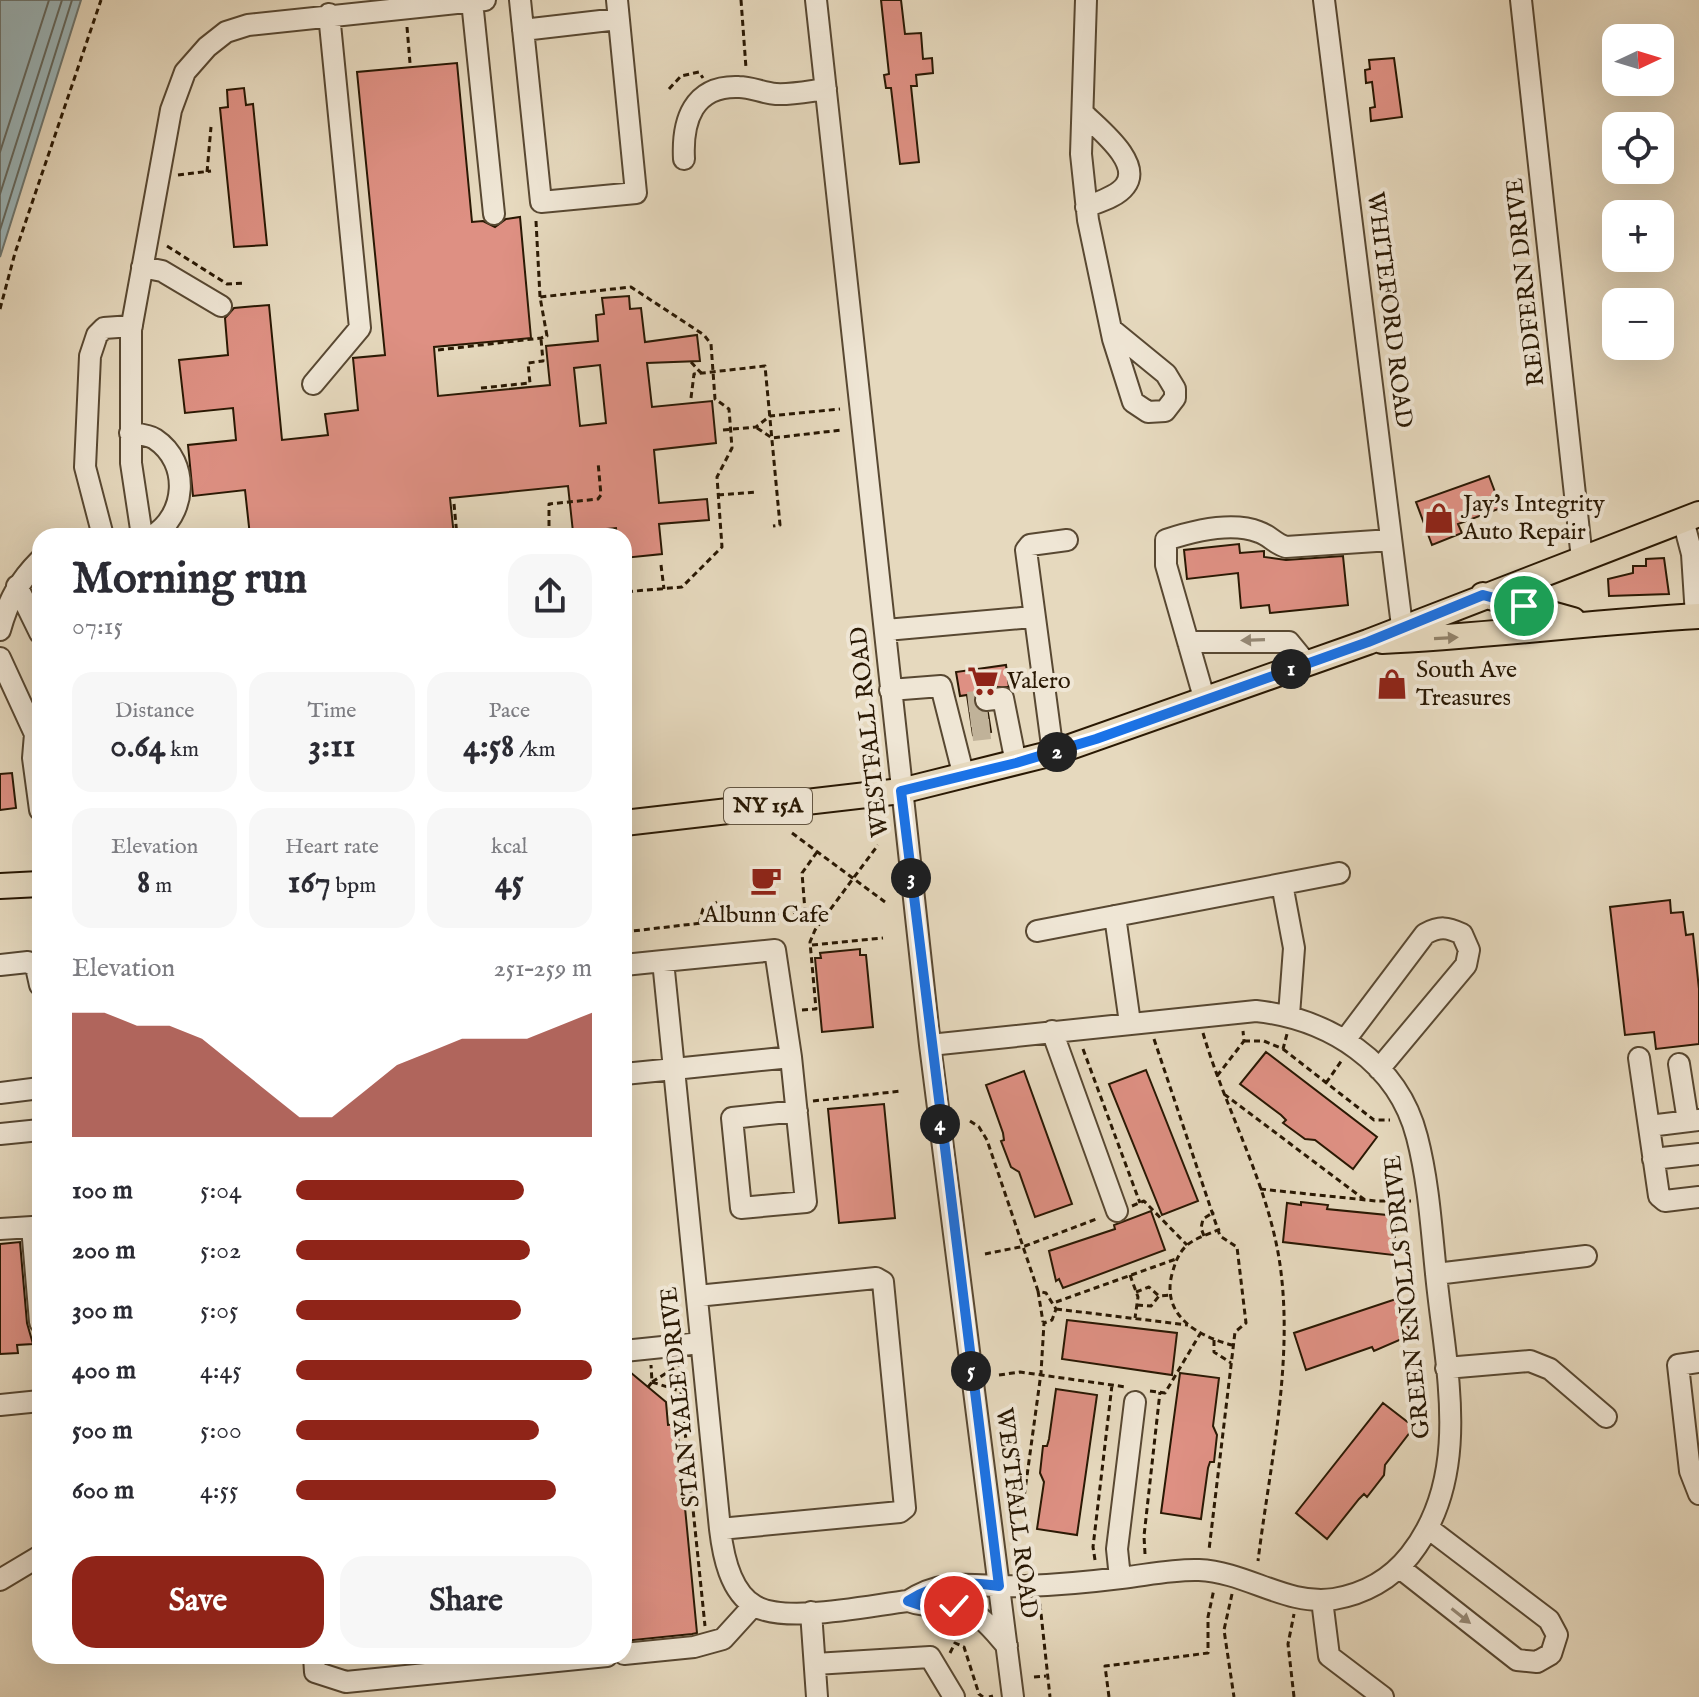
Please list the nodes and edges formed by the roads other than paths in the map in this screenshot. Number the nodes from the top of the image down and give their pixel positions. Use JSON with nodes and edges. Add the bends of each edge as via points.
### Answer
{"nodes":[{"id":1,"x":520,"y":0,"type":"edge"},
{"id":2,"x":816,"y":0,"type":"edge"},
{"id":3,"x":1086,"y":0,"type":"edge"},
{"id":4,"x":1324,"y":0,"type":"edge"},
{"id":5,"x":1521,"y":0,"type":"edge"},
{"id":6,"x":478,"y":1,"type":"edge"},
{"id":7,"x":432,"y":2,"type":"edge"},
{"id":8,"x":335,"y":9,"type":"edge"},
{"id":9,"x":618,"y":10,"type":"edge"},
{"id":10,"x":523,"y":30,"type":"junction"},
{"id":11,"x":826,"y":89,"type":"junction"},
{"id":12,"x":1085,"y":115,"type":"junction"},
{"id":13,"x":684,"y":159,"type":"dead end"},
{"id":14,"x":1086,"y":207,"type":"junction"},
{"id":15,"x":494,"y":214,"type":"dead end"},
{"id":16,"x":142,"y":267,"type":"junction"},
{"id":17,"x":221,"y":306,"type":"dead end"},
{"id":18,"x":132,"y":326,"type":"junction"},
{"id":19,"x":1111,"y":329,"type":"dead end"},
{"id":20,"x":313,"y":384,"type":"dead end"},
{"id":21,"x":130,"y":433,"type":"junction"},
{"id":22,"x":1691,"y":517,"type":"edge"},
{"id":23,"x":101,"y":528,"type":"edge"},
{"id":24,"x":138,"y":528,"type":"edge"},
{"id":25,"x":164,"y":528,"type":"edge"},
{"id":26,"x":1067,"y":540,"type":"dead end"},
{"id":27,"x":1391,"y":540,"type":"junction"},
{"id":28,"x":1582,"y":559,"type":"junction"},
{"id":29,"x":1696,"y":566,"type":"edge"},
{"id":30,"x":32,"y":569,"type":"edge"},
{"id":31,"x":17,"y":586,"type":"junction"},
{"id":32,"x":1483,"y":595,"type":"junction"},
{"id":33,"x":32,"y":617,"type":"edge"},
{"id":34,"x":1033,"y":617,"type":"junction"},
{"id":35,"x":1698,"y":621,"type":"edge"},
{"id":36,"x":1589,"y":622,"type":"junction"},
{"id":37,"x":1402,"y":626,"type":"junction"},
{"id":38,"x":0,"y":630,"type":"edge"},
{"id":39,"x":886,"y":630,"type":"junction"},
{"id":40,"x":1188,"y":642,"type":"junction"},
{"id":41,"x":1368,"y":642,"type":"junction"},
{"id":42,"x":0,"y":658,"type":"edge"},
{"id":43,"x":1307,"y":664,"type":"junction"},
{"id":44,"x":890,"y":690,"type":"junction"},
{"id":45,"x":1205,"y":701,"type":"junction"},
{"id":46,"x":976,"y":717,"type":"junction"},
{"id":47,"x":32,"y":722,"type":"edge"},
{"id":48,"x":1053,"y":753,"type":"junction"},
{"id":49,"x":1016,"y":763,"type":"junction"},
{"id":50,"x":964,"y":777,"type":"junction"},
{"id":51,"x":901,"y":791,"type":"junction"},
{"id":52,"x":632,"y":822,"type":"edge"},
{"id":53,"x":1339,"y":873,"type":"dead end"},
{"id":54,"x":32,"y":884,"type":"edge"},
{"id":55,"x":1282,"y":884,"type":"junction"},
{"id":56,"x":0,"y":886,"type":"edge"},
{"id":57,"x":1115,"y":916,"type":"junction"},
{"id":58,"x":1037,"y":931,"type":"dead end"},
{"id":59,"x":663,"y":961,"type":"junction"},
{"id":60,"x":32,"y":964,"type":"edge"},
{"id":61,"x":632,"y":964,"type":"edge"},
{"id":62,"x":0,"y":965,"type":"edge"},
{"id":63,"x":1130,"y":1023,"type":"junction"},
{"id":64,"x":1288,"y":1024,"type":"junction"},
{"id":65,"x":1052,"y":1031,"type":"junction"},
{"id":66,"x":930,"y":1045,"type":"junction"},
{"id":67,"x":1344,"y":1048,"type":"junction"},
{"id":68,"x":791,"y":1057,"type":"junction"},
{"id":69,"x":1639,"y":1058,"type":"dead end"},
{"id":70,"x":1679,"y":1064,"type":"dead end"},
{"id":71,"x":674,"y":1069,"type":"junction"},
{"id":72,"x":1379,"y":1069,"type":"junction"},
{"id":73,"x":632,"y":1073,"type":"edge"},
{"id":74,"x":32,"y":1089,"type":"edge"},
{"id":75,"x":0,"y":1093,"type":"edge"},
{"id":76,"x":802,"y":1106,"type":"junction"},
{"id":77,"x":1693,"y":1121,"type":"edge"},
{"id":78,"x":1649,"y":1126,"type":"junction"},
{"id":79,"x":32,"y":1131,"type":"edge"},
{"id":80,"x":0,"y":1134,"type":"edge"},
{"id":81,"x":1699,"y":1154,"type":"edge"},
{"id":82,"x":1653,"y":1159,"type":"junction"},
{"id":83,"x":1699,"y":1197,"type":"edge"},
{"id":84,"x":1117,"y":1211,"type":"road end"},
{"id":85,"x":32,"y":1227,"type":"edge"},
{"id":86,"x":0,"y":1229,"type":"edge"},
{"id":87,"x":1586,"y":1256,"type":"dead end"},
{"id":88,"x":1436,"y":1274,"type":"junction"},
{"id":89,"x":697,"y":1296,"type":"junction"},
{"id":90,"x":701,"y":1343,"type":"junction"},
{"id":91,"x":632,"y":1350,"type":"edge"},
{"id":92,"x":1699,"y":1362,"type":"edge"},
{"id":93,"x":1446,"y":1368,"type":"junction"},
{"id":94,"x":1140,"y":1394,"type":"road end"},
{"id":95,"x":32,"y":1402,"type":"edge"},
{"id":96,"x":0,"y":1405,"type":"edge"},
{"id":97,"x":1606,"y":1417,"type":"dead end"},
{"id":98,"x":1695,"y":1470,"type":"edge"},
{"id":99,"x":1699,"y":1494,"type":"edge"},
{"id":100,"x":1428,"y":1528,"type":"junction"},
{"id":101,"x":720,"y":1529,"type":"junction"},
{"id":102,"x":32,"y":1561,"type":"edge"},
{"id":103,"x":1400,"y":1568,"type":"junction"},
{"id":104,"x":1120,"y":1578,"type":"junction"},
{"id":105,"x":0,"y":1580,"type":"edge"},
{"id":106,"x":999,"y":1586,"type":"junction"},
{"id":107,"x":1322,"y":1600,"type":"junction"},
{"id":108,"x":908,"y":1601,"type":"junction"},
{"id":109,"x":753,"y":1606,"type":"junction"},
{"id":110,"x":811,"y":1612,"type":"junction"},
{"id":111,"x":1007,"y":1646,"type":"junction"},
{"id":112,"x":632,"y":1653,"type":"edge"},
{"id":113,"x":314,"y":1664,"type":"edge"},
{"id":114,"x":527,"y":1664,"type":"edge"},
{"id":115,"x":815,"y":1664,"type":"junction"},
{"id":116,"x":817,"y":1697,"type":"edge"},
{"id":117,"x":954,"y":1697,"type":"edge"},
{"id":118,"x":1013,"y":1697,"type":"edge"},
{"id":119,"x":1383,"y":1697,"type":"edge"}],
"edges":[{"from":1,"to":10,"type":"street"},
{"from":2,"to":11,"type":"street","name":"WESTFALL ROAD"},
{"from":3,"to":12,"type":"street"},
{"from":4,"to":27,"type":"street","name":"WHITEFORD ROAD"},
{"from":5,"to":28,"type":"street","name":"REDFERN DRIVE"},
{"from":6,"to":7,"type":"street"},
{"from":6,"to":15,"type":"street"},
{"from":7,"to":8,"type":"street"},
{"from":8,"to":16,"type":"street","via":[[226,32],[185,72],[171,110]]},
{"from":8,"to":20,"type":"street","via":[[360,328]]},
{"from":9,"to":10,"type":"street"},
{"from":9,"to":10,"type":"street","via":[[636,193],[541,202]]},
{"from":11,"to":13,"type":"street","via":[[778,94],[740,87],[711,91],[686,118]]},
{"from":11,"to":39,"type":"street","name":"WESTFALL ROAD"},
{"from":12,"to":14,"type":"street","via":[[1081,154]]},
{"from":12,"to":14,"type":"street","via":[[1117,148],[1129,171],[1120,191]]},
{"from":14,"to":19,"type":"street"},
{"from":16,"to":17,"type":"street","via":[[162,271]]},
{"from":16,"to":18,"type":"street"},
{"from":18,"to":21,"type":"street"},
{"from":18,"to":23,"type":"street","via":[[104,328],[90,356],[85,467]]},
{"from":21,"to":24,"type":"street"},
{"from":21,"to":25,"type":"street","via":[[154,437],[179,472],[181,491]]},
{"from":22,"to":28,"type":"main road","number":"NY 15A"},
{"from":22,"to":29,"type":"street"},
{"from":26,"to":34,"type":"street","via":[[1026,550]]},
{"from":27,"to":37,"type":"street","name":"WHITEFORD ROAD"},
{"from":27,"to":40,"type":"street","via":[[1286,547],[1261,532],[1237,527],[1166,540],[1166,565]]},
{"from":28,"to":32,"type":"main road","number":"NY 15A"},
{"from":29,"to":35,"type":"street"},
{"from":30,"to":31,"type":"street"},
{"from":31,"to":33,"type":"street"},
{"from":31,"to":38,"type":"street"},
{"from":32,"to":36,"type":"main road"},
{"from":32,"to":37,"type":"main road","number":"NY 15A"},
{"from":34,"to":39,"type":"street"},
{"from":34,"to":48,"type":"street"},
{"from":35,"to":36,"type":"main road"},
{"from":41,"to":36,"type":"main road","one_way":true,"via":[[1496,635]]},
{"from":37,"to":41,"type":"main road","number":"NY 15A"},
{"from":39,"to":44,"type":"street","name":"WESTFALL ROAD"},
{"from":43,"to":40,"type":"street","one_way":true,"via":[[1289,642]]},
{"from":40,"to":45,"type":"street"},
{"from":41,"to":43,"type":"main road","number":"NY 15A"},
{"from":42,"to":47,"type":"street"},
{"from":43,"to":45,"type":"main road","number":"NY 15A"},
{"from":44,"to":46,"type":"street","via":[[941,686]]},
{"from":44,"to":51,"type":"street","name":"WESTFALL ROAD"},
{"from":45,"to":48,"type":"main road","number":"NY 15A"},
{"from":46,"to":49,"type":"street"},
{"from":46,"to":50,"type":"street"},
{"from":48,"to":49,"type":"main road","number":"NY 15A"},
{"from":49,"to":50,"type":"main road","number":"NY 15A"},
{"from":50,"to":51,"type":"main road","number":"NY 15A"},
{"from":51,"to":52,"type":"main road","number":"NY 15A"},
{"from":51,"to":66,"type":"street","name":"WESTFALL ROAD"},
{"from":53,"to":55,"type":"street"},
{"from":54,"to":56,"type":"main road"},
{"from":55,"to":57,"type":"street"},
{"from":55,"to":64,"type":"street","via":[[1294,948]]},
{"from":57,"to":58,"type":"street"},
{"from":57,"to":63,"type":"street"},
{"from":59,"to":61,"type":"street"},
{"from":59,"to":68,"type":"street","via":[[775,950]]},
{"from":59,"to":71,"type":"street","name":"STAN YALE DRIVE"},
{"from":60,"to":62,"type":"street"},
{"from":63,"to":64,"type":"street","name":"GREEN KNOLLS DRIVE","via":[[1228,1012]]},
{"from":63,"to":65,"type":"street","name":"GREEN KNOLLS DRIVE"},
{"from":64,"to":67,"type":"street","name":"GREEN KNOLLS DRIVE"},
{"from":65,"to":66,"type":"street","name":"GREEN KNOLLS DRIVE"},
{"from":65,"to":84,"type":"street"},
{"from":66,"to":106,"type":"street","name":"WESTFALL ROAD"},
{"from":67,"to":72,"type":"street","name":"GREEN KNOLLS DRIVE"},
{"from":67,"to":72,"type":"street","via":[[1425,934],[1448,927],[1462,934],[1469,950],[1466,965]]},
{"from":68,"to":71,"type":"street"},
{"from":68,"to":76,"type":"street"},
{"from":69,"to":78,"type":"street"},
{"from":70,"to":77,"type":"street"},
{"from":71,"to":73,"type":"street"},
{"from":71,"to":89,"type":"street","name":"STAN YALE DRIVE"},
{"from":72,"to":88,"type":"street","name":"GREEN KNOLLS DRIVE","via":[[1415,1127]]},
{"from":74,"to":75,"type":"street"},
{"from":76,"to":76,"type":"street","via":[[806,1202],[741,1208],[732,1118]]},
{"from":77,"to":78,"type":"street"},
{"from":78,"to":82,"type":"street"},
{"from":79,"to":80,"type":"street"},
{"from":81,"to":82,"type":"street"},
{"from":82,"to":83,"type":"street","via":[[1662,1199]]},
{"from":85,"to":86,"type":"street"},
{"from":87,"to":88,"type":"street"},
{"from":88,"to":93,"type":"street","name":"GREEN KNOLLS DRIVE"},
{"from":89,"to":90,"type":"street","name":"STAN YALE DRIVE"},
{"from":89,"to":101,"type":"street","via":[[876,1278],[883,1282],[903,1464],[906,1500],[900,1512]]},
{"from":90,"to":91,"type":"street"},
{"from":90,"to":101,"type":"street","name":"STAN YALE DRIVE"},
{"from":92,"to":98,"type":"street","via":[[1678,1365]]},
{"from":93,"to":97,"type":"street","via":[[1530,1361],[1550,1369]]},
{"from":93,"to":100,"type":"street","name":"GREEN KNOLLS DRIVE","via":[[1450,1452]]},
{"from":94,"to":104,"type":"street","via":[[1117,1549]]},
{"from":95,"to":96,"type":"street"},
{"from":98,"to":99,"type":"street"},
{"from":100,"to":103,"type":"street","name":"GREEN KNOLLS DRIVE"},
{"from":103,"to":100,"type":"street","one_way":true,"via":[[1517,1660],[1537,1662],[1551,1654],[1557,1635],[1549,1620]]},
{"from":101,"to":109,"type":"street","name":"STAN YALE DRIVE","via":[[734,1583]]},
{"from":102,"to":105,"type":"street"},
{"from":103,"to":107,"type":"street","name":"GREEN KNOLLS DRIVE","via":[[1357,1593]]},
{"from":104,"to":106,"type":"street","name":"GREEN KNOLLS DRIVE"},
{"from":104,"to":107,"type":"street","name":"GREEN KNOLLS DRIVE","via":[[1215,1571],[1289,1596]]},
{"from":106,"to":108,"type":"street","via":[[969,1582],[926,1589]]},
{"from":106,"to":111,"type":"street","name":"WESTFALL ROAD"},
{"from":107,"to":119,"type":"street","via":[[1329,1656]]},
{"from":108,"to":110,"type":"street"},
{"from":108,"to":111,"type":"street","via":[[968,1610]]},
{"from":109,"to":110,"type":"street","via":[[777,1613]]},
{"from":109,"to":112,"type":"street","via":[[723,1639]]},
{"from":110,"to":115,"type":"street"},
{"from":111,"to":118,"type":"street","name":"WESTFALL ROAD"},
{"from":113,"to":114,"type":"street","via":[[315,1672],[346,1682]]},
{"from":115,"to":116,"type":"street"},
{"from":115,"to":117,"type":"street","via":[[930,1657]]}]}
